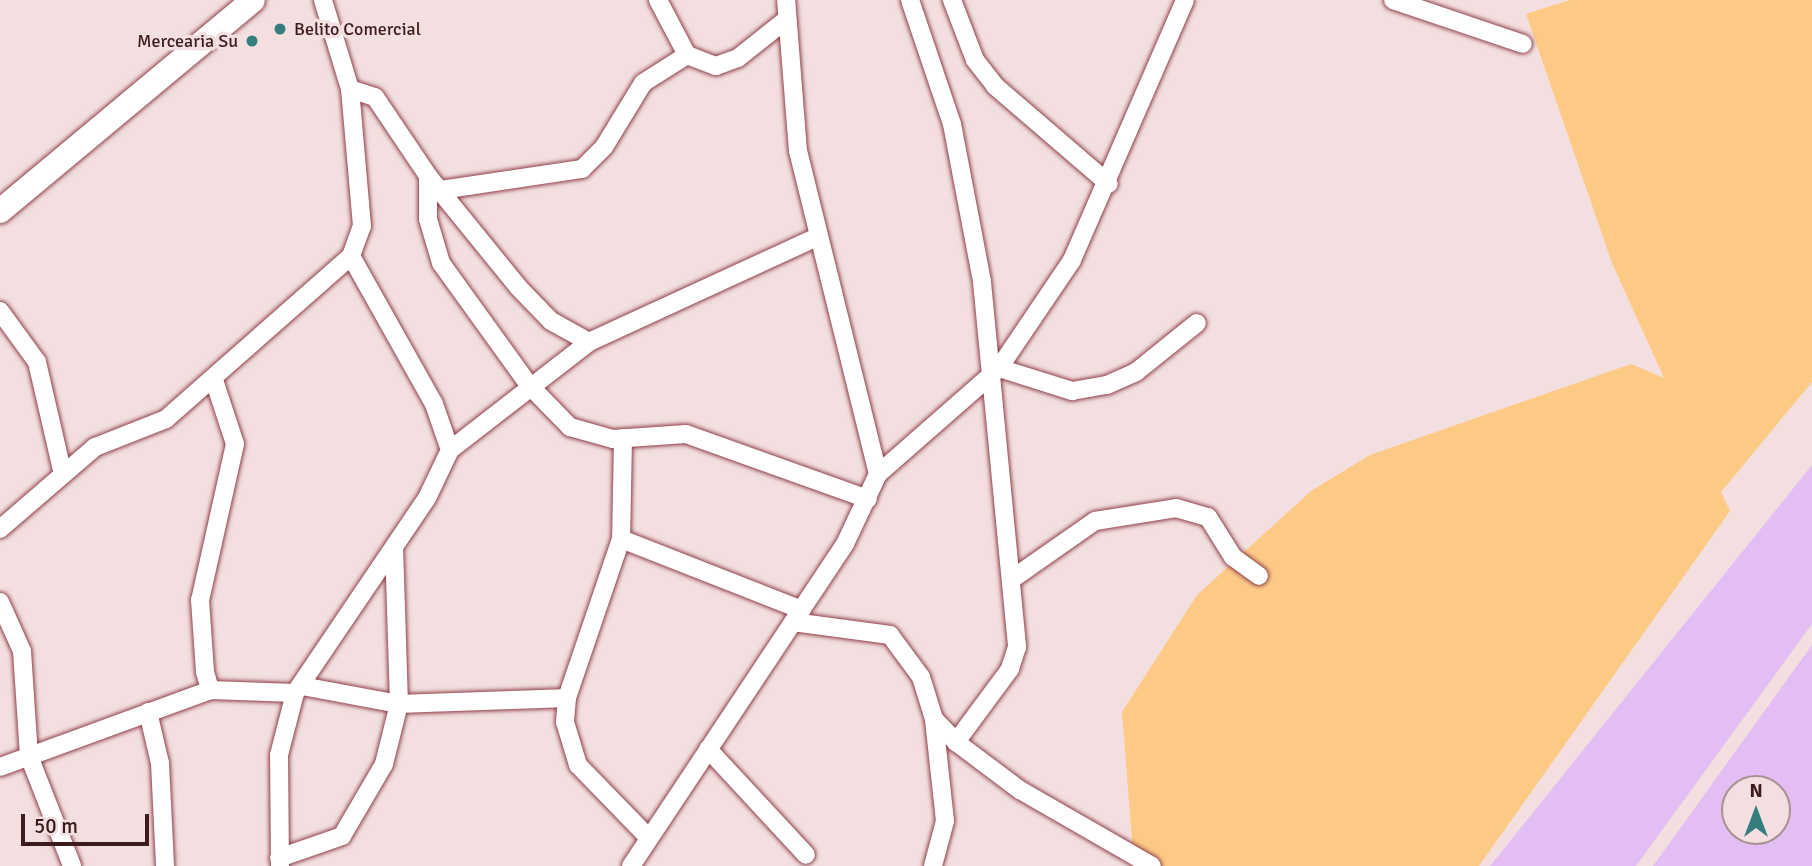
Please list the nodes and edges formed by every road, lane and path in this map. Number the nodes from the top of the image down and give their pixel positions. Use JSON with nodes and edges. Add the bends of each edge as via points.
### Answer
{"nodes":[{"id":1,"x":253,"y":0,"type":"edge"},
{"id":2,"x":323,"y":0,"type":"edge"},
{"id":3,"x":658,"y":0,"type":"edge"},
{"id":4,"x":786,"y":0,"type":"edge"},
{"id":5,"x":910,"y":0,"type":"edge"},
{"id":6,"x":952,"y":0,"type":"edge"},
{"id":7,"x":1185,"y":0,"type":"edge"},
{"id":8,"x":1393,"y":0,"type":"edge"},
{"id":9,"x":787,"y":19,"type":"junction"},
{"id":10,"x":1523,"y":44,"type":"dead end"},
{"id":11,"x":687,"y":55,"type":"junction"},
{"id":12,"x":349,"y":89,"type":"junction"},
{"id":13,"x":428,"y":176,"type":"junction"},
{"id":14,"x":1109,"y":184,"type":"junction"},
{"id":15,"x":441,"y":190,"type":"junction"},
{"id":16,"x":0,"y":211,"type":"edge"},
{"id":17,"x":815,"y":238,"type":"junction"},
{"id":18,"x":351,"y":256,"type":"junction"},
{"id":19,"x":0,"y":311,"type":"edge"},
{"id":20,"x":1197,"y":323,"type":"dead end"},
{"id":21,"x":589,"y":342,"type":"junction"},
{"id":22,"x":995,"y":370,"type":"junction"},
{"id":23,"x":214,"y":380,"type":"junction"},
{"id":24,"x":529,"y":385,"type":"junction"},
{"id":25,"x":623,"y":438,"type":"junction"},
{"id":26,"x":450,"y":450,"type":"junction"},
{"id":27,"x":62,"y":470,"type":"junction"},
{"id":28,"x":878,"y":474,"type":"junction"},
{"id":29,"x":868,"y":499,"type":"junction"},
{"id":30,"x":0,"y":529,"type":"edge"},
{"id":31,"x":621,"y":539,"type":"junction"},
{"id":32,"x":394,"y":549,"type":"junction"},
{"id":33,"x":1259,"y":576,"type":"dead end"},
{"id":34,"x":1012,"y":579,"type":"junction"},
{"id":35,"x":0,"y":602,"type":"edge"},
{"id":36,"x":797,"y":616,"type":"junction"},
{"id":37,"x":210,"y":690,"type":"junction"},
{"id":38,"x":298,"y":690,"type":"junction"},
{"id":39,"x":567,"y":698,"type":"junction"},
{"id":40,"x":399,"y":704,"type":"junction"},
{"id":41,"x":148,"y":712,"type":"junction"},
{"id":42,"x":934,"y":719,"type":"junction"},
{"id":43,"x":956,"y":741,"type":"junction"},
{"id":44,"x":708,"y":749,"type":"junction"},
{"id":45,"x":29,"y":756,"type":"junction"},
{"id":46,"x":0,"y":767,"type":"edge"},
{"id":47,"x":648,"y":837,"type":"junction"},
{"id":48,"x":806,"y":855,"type":"dead end"},
{"id":49,"x":279,"y":862,"type":"edge"},
{"id":50,"x":72,"y":866,"type":"edge"},
{"id":51,"x":165,"y":866,"type":"edge"},
{"id":52,"x":631,"y":866,"type":"edge"},
{"id":53,"x":933,"y":866,"type":"edge"},
{"id":54,"x":1152,"y":866,"type":"edge"}],
"edges":[{"from":1,"to":16,"type":"main road"},
{"from":2,"to":12,"type":"street"},
{"from":3,"to":11,"type":"street"},
{"from":4,"to":9,"type":"street"},
{"from":5,"to":22,"type":"street","via":[[952,124]]},
{"from":6,"to":14,"type":"street","via":[[975,60],[995,86]]},
{"from":7,"to":14,"type":"street"},
{"from":8,"to":10,"type":"street"},
{"from":9,"to":11,"type":"street","via":[[726,66]]},
{"from":9,"to":17,"type":"street","via":[[798,151]]},
{"from":11,"to":15,"type":"street","via":[[643,83],[604,147],[582,169]]},
{"from":12,"to":13,"type":"street","via":[[375,97]]},
{"from":12,"to":18,"type":"street","via":[[362,226]]},
{"from":13,"to":15,"type":"street"},
{"from":13,"to":24,"type":"street","via":[[428,219],[440,263]]},
{"from":14,"to":22,"type":"street","via":[[1072,260]]},
{"from":15,"to":21,"type":"street","via":[[543,313]]},
{"from":17,"to":21,"type":"street"},
{"from":17,"to":28,"type":"street","via":[[868,413]]},
{"from":18,"to":23,"type":"street"},
{"from":18,"to":26,"type":"street","via":[[434,404]]},
{"from":19,"to":27,"type":"street","via":[[37,362]]},
{"from":20,"to":22,"type":"street","via":[[1136,372],[1107,385],[1072,391]]},
{"from":21,"to":24,"type":"street"},
{"from":22,"to":28,"type":"street"},
{"from":22,"to":34,"type":"street"},
{"from":23,"to":27,"type":"street","via":[[166,419],[114,436]]},
{"from":23,"to":37,"type":"street","via":[[235,444],[198,621]]},
{"from":24,"to":25,"type":"street","via":[[570,427]]},
{"from":24,"to":26,"type":"street"},
{"from":25,"to":29,"type":"street","via":[[686,434]]},
{"from":25,"to":31,"type":"street"},
{"from":26,"to":32,"type":"street"},
{"from":27,"to":30,"type":"street"},
{"from":28,"to":29,"type":"street"},
{"from":29,"to":36,"type":"street"},
{"from":31,"to":36,"type":"street"},
{"from":31,"to":39,"type":"street"},
{"from":32,"to":38,"type":"street"},
{"from":32,"to":40,"type":"street"},
{"from":33,"to":34,"type":"street","via":[[1233,557],[1208,517],[1177,508],[1096,521]]},
{"from":34,"to":43,"type":"street","via":[[1014,659]]},
{"from":35,"to":45,"type":"street","via":[[22,650]]},
{"from":36,"to":42,"type":"street","via":[[890,635],[921,677]]},
{"from":36,"to":44,"type":"street"},
{"from":37,"to":38,"type":"street"},
{"from":37,"to":41,"type":"street"},
{"from":38,"to":40,"type":"street"},
{"from":38,"to":49,"type":"street","via":[[279,755]]},
{"from":39,"to":40,"type":"street"},
{"from":39,"to":47,"type":"street","via":[[568,740],[578,765]]},
{"from":40,"to":49,"type":"street","via":[[384,764],[358,818],[323,847]]},
{"from":41,"to":45,"type":"street"},
{"from":41,"to":51,"type":"street","via":[[160,763]]},
{"from":42,"to":43,"type":"street"},
{"from":42,"to":53,"type":"street","via":[[945,821]]},
{"from":43,"to":54,"type":"street","via":[[1020,790]]},
{"from":44,"to":47,"type":"street"},
{"from":44,"to":48,"type":"street"},
{"from":45,"to":46,"type":"street"},
{"from":45,"to":50,"type":"street"},
{"from":47,"to":52,"type":"street"}]}
